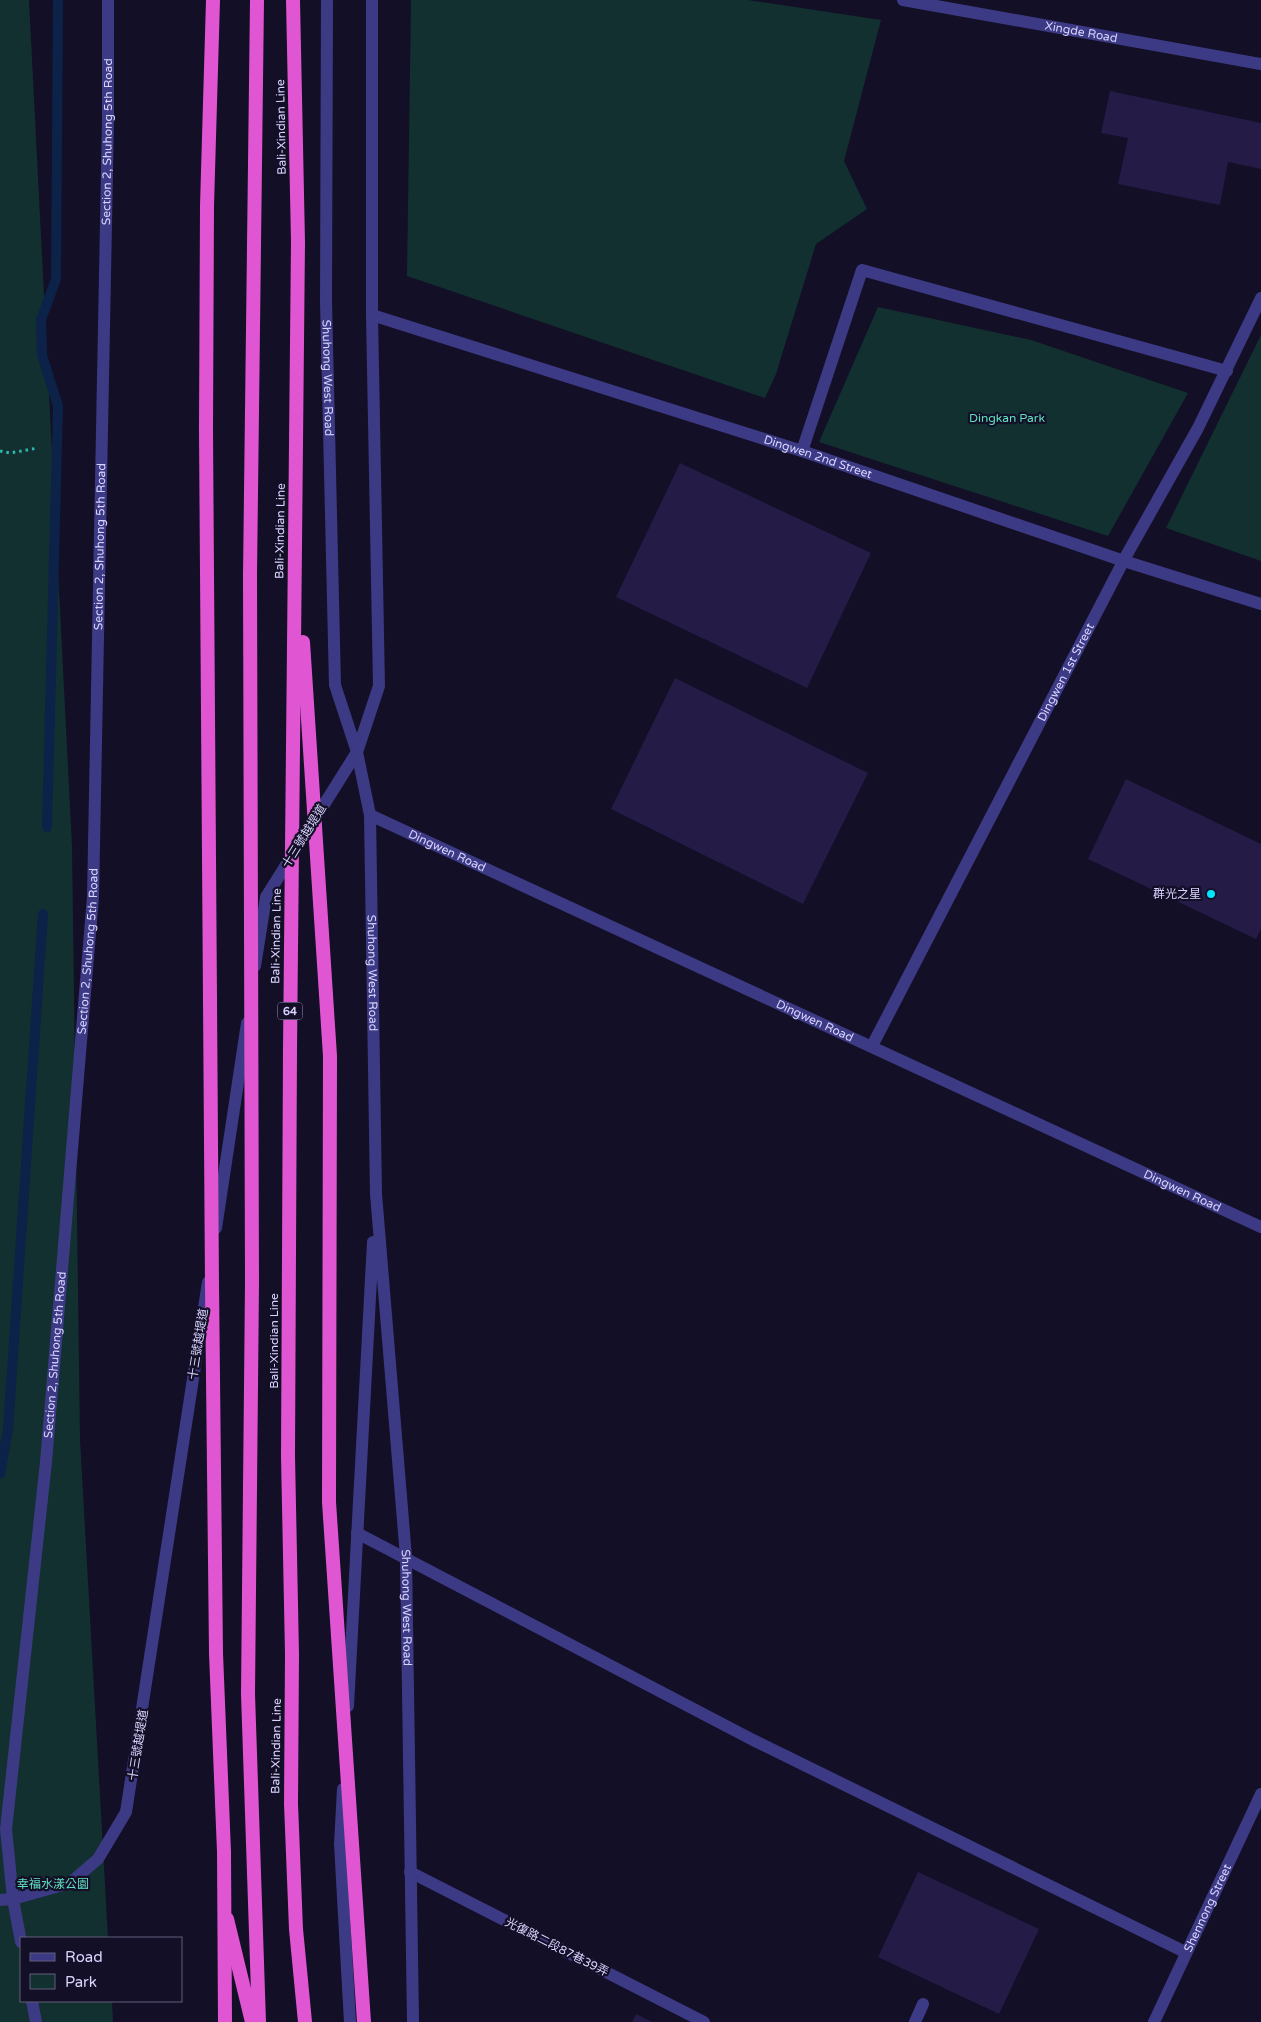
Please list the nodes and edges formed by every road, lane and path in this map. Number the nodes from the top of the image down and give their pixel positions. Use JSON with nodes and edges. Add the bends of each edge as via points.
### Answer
{"nodes":[{"id":1,"x":108,"y":0,"type":"edge"},
{"id":2,"x":213,"y":0,"type":"edge"},
{"id":3,"x":257,"y":0,"type":"edge"},
{"id":4,"x":293,"y":0,"type":"edge"},
{"id":5,"x":327,"y":0,"type":"edge"},
{"id":6,"x":372,"y":0,"type":"edge"},
{"id":7,"x":903,"y":0,"type":"edge"},
{"id":8,"x":1261,"y":64,"type":"edge"},
{"id":9,"x":1261,"y":298,"type":"edge"},
{"id":10,"x":372,"y":315,"type":"junction"},
{"id":11,"x":1227,"y":370,"type":"junction"},
{"id":12,"x":38,"y":448,"type":"dead end"},
{"id":13,"x":0,"y":451,"type":"edge"},
{"id":14,"x":802,"y":451,"type":"junction"},
{"id":15,"x":296,"y":535,"type":"junction"},
{"id":16,"x":1124,"y":561,"type":"junction"},
{"id":17,"x":1261,"y":604,"type":"edge"},
{"id":18,"x":357,"y":752,"type":"junction"},
{"id":19,"x":370,"y":815,"type":"junction"},
{"id":20,"x":872,"y":1046,"type":"junction"},
{"id":21,"x":376,"y":1194,"type":"junction"},
{"id":22,"x":1261,"y":1227,"type":"edge"},
{"id":23,"x":357,"y":1533,"type":"junction"},
{"id":24,"x":406,"y":1557,"type":"junction"},
{"id":25,"x":1261,"y":1794,"type":"edge"},
{"id":26,"x":410,"y":1872,"type":"junction"},
{"id":27,"x":13,"y":1899,"type":"junction"},
{"id":28,"x":0,"y":1900,"type":"edge"},
{"id":29,"x":223,"y":1906,"type":"junction"},
{"id":30,"x":20,"y":1937,"type":"edge"},
{"id":31,"x":1185,"y":1952,"type":"junction"},
{"id":32,"x":32,"y":2002,"type":"edge"},
{"id":33,"x":924,"y":2004,"type":"dead end"},
{"id":34,"x":36,"y":2022,"type":"edge"},
{"id":35,"x":225,"y":2022,"type":"edge"},
{"id":36,"x":252,"y":2022,"type":"edge"},
{"id":37,"x":259,"y":2022,"type":"edge"},
{"id":38,"x":305,"y":2022,"type":"edge"},
{"id":39,"x":350,"y":2022,"type":"edge"},
{"id":40,"x":364,"y":2022,"type":"edge"},
{"id":41,"x":413,"y":2022,"type":"edge"},
{"id":42,"x":704,"y":2022,"type":"edge"},
{"id":43,"x":915,"y":2022,"type":"edge"},
{"id":44,"x":1154,"y":2022,"type":"edge"}],
"edges":[{"from":1,"to":27,"type":"street","name":"Section 2, Shuhong 5th Road","via":[[93,897],[46,1462],[6,1829]]},
{"from":2,"to":29,"type":"highway","bridge":true,"via":[[207,206],[206,430],[216,1653]]},
{"from":3,"to":37,"type":"highway","name":"Bali-Xindian Line","bridge":true,"via":[[250,575],[252,1254],[248,1694]]},
{"from":4,"to":15,"type":"highway","name":"Bali-Xindian Line","number":"64","bridge":true,"via":[[298,242]]},
{"from":5,"to":18,"type":"street","name":"Shuhong West Road","via":[[326,301],[336,685]]},
{"from":6,"to":10,"type":"street"},
{"from":7,"to":8,"type":"street","name":"Xingde Road"},
{"from":9,"to":11,"type":"street","name":"Dingwen 1st Street"},
{"from":10,"to":14,"type":"street","name":"Dingwen 2nd Street"},
{"from":10,"to":18,"type":"street","via":[[379,686]]},
{"from":11,"to":14,"type":"street","via":[[862,270]]},
{"from":11,"to":16,"type":"street","name":"Dingwen 1st Street"},
{"from":12,"to":13,"type":"path","via":[[10,453]]},
{"from":14,"to":16,"type":"street","name":"Dingwen 2nd Street"},
{"from":15,"to":38,"type":"highway","name":"Bali-Xindian Line","number":"64","bridge":true,"via":[[288,1456],[291,1804],[296,1929]]},
{"from":15,"to":40,"type":"highway","bridge":true,"via":[[330,1056],[330,1502]]},
{"from":16,"to":17,"type":"street","name":"Dingwen 2nd Street"},
{"from":16,"to":20,"type":"street","name":"Dingwen 1st Street"},
{"from":18,"to":19,"type":"street","name":"Shuhong West Road"},
{"from":18,"to":27,"type":"street","name":"十三號越堤道","via":[[266,897],[126,1812],[98,1859],[70,1884]]},
{"from":19,"to":20,"type":"street","name":"Dingwen Road"},
{"from":19,"to":21,"type":"street","name":"Shuhong West Road"},
{"from":20,"to":22,"type":"street","name":"Dingwen Road"},
{"from":21,"to":23,"type":"street","name":"Shuhong West Road"},
{"from":21,"to":24,"type":"street","name":"Shuhong West Road"},
{"from":23,"to":24,"type":"street"},
{"from":23,"to":39,"type":"street","name":"Shuhong West Road","via":[[340,1844]]},
{"from":24,"to":26,"type":"street","name":"Shuhong West Road"},
{"from":24,"to":31,"type":"street","via":[[753,1740]]},
{"from":25,"to":31,"type":"street","name":"Shennong Street"},
{"from":26,"to":41,"type":"street","name":"Shuhong West Road"},
{"from":26,"to":42,"type":"street","name":"光復路二段87巷39弄"},
{"from":27,"to":28,"type":"street","name":"十三號越堤道"},
{"from":27,"to":30,"type":"street","name":"Section 2, Shuhong 5th Road"},
{"from":29,"to":35,"type":"highway","bridge":true},
{"from":29,"to":36,"type":"highway","bridge":true},
{"from":31,"to":44,"type":"street","name":"Shennong Street"},
{"from":32,"to":34,"type":"street"},
{"from":33,"to":43,"type":"street"}]}
